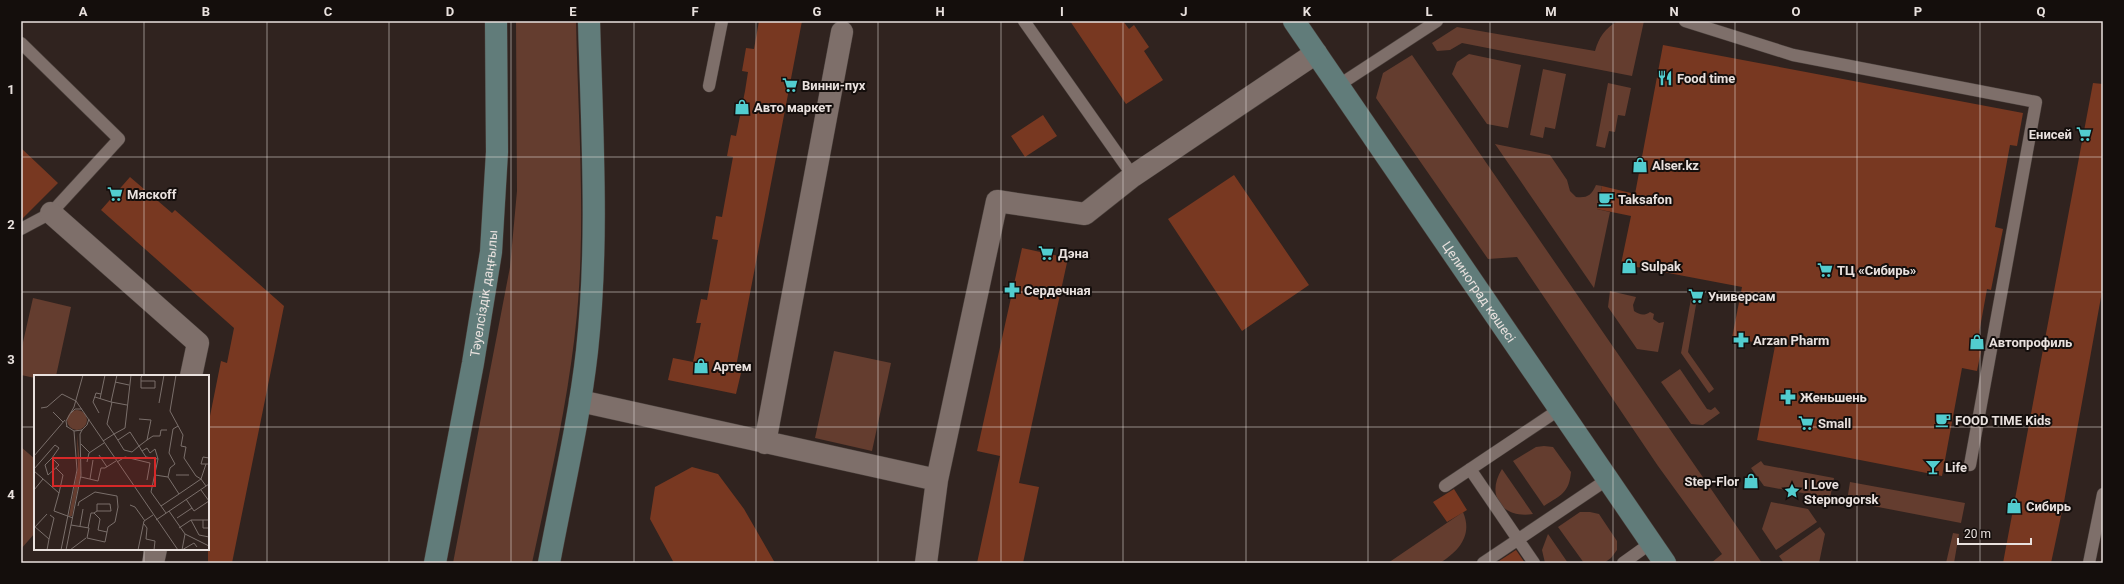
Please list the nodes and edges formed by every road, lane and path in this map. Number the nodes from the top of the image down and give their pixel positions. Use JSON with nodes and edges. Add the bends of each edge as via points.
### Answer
{"nodes":[{"id":1,"x":496,"y":21,"type":"edge"},
{"id":2,"x":589,"y":21,"type":"edge"},
{"id":3,"x":722,"y":21,"type":"edge"},
{"id":4,"x":1024,"y":21,"type":"edge"},
{"id":5,"x":1294,"y":21,"type":"edge"},
{"id":6,"x":1437,"y":21,"type":"edge"},
{"id":7,"x":1685,"y":21,"type":"edge"},
{"id":8,"x":842,"y":32,"type":"dead end"},
{"id":9,"x":21,"y":43,"type":"edge"},
{"id":10,"x":1316,"y":53,"type":"junction"},
{"id":11,"x":1339,"y":85,"type":"junction"},
{"id":12,"x":709,"y":86,"type":"dead end"},
{"id":13,"x":1133,"y":176,"type":"junction"},
{"id":14,"x":51,"y":213,"type":"junction"},
{"id":15,"x":21,"y":229,"type":"edge"},
{"id":16,"x":191,"y":375,"type":"edge"},
{"id":17,"x":580,"y":401,"type":"junction"},
{"id":18,"x":1560,"y":409,"type":"junction"},
{"id":19,"x":765,"y":443,"type":"junction"},
{"id":20,"x":1970,"y":465,"type":"dead end"},
{"id":21,"x":1470,"y":469,"type":"junction"},
{"id":22,"x":1608,"y":479,"type":"junction"},
{"id":23,"x":937,"y":480,"type":"junction"},
{"id":24,"x":1445,"y":486,"type":"dead end"},
{"id":25,"x":2103,"y":494,"type":"edge"},
{"id":26,"x":1519,"y":540,"type":"junction"},
{"id":27,"x":1651,"y":543,"type":"junction"},
{"id":28,"x":156,"y":550,"type":"edge"},
{"id":29,"x":1488,"y":562,"type":"edge"},
{"id":30,"x":153,"y":563,"type":"edge"},
{"id":31,"x":435,"y":563,"type":"edge"},
{"id":32,"x":549,"y":563,"type":"edge"},
{"id":33,"x":926,"y":563,"type":"edge"},
{"id":34,"x":1534,"y":563,"type":"edge"},
{"id":35,"x":1623,"y":563,"type":"edge"},
{"id":36,"x":1665,"y":563,"type":"edge"},
{"id":37,"x":2089,"y":563,"type":"edge"}],
"edges":[{"from":1,"to":31,"type":"street","name":"Тәуелсіздік даңғылы","via":[[497,152],[491,252],[474,363]]},
{"from":2,"to":17,"type":"street","via":[[594,200],[587,351]]},
{"from":3,"to":12,"type":"lane"},
{"from":4,"to":13,"type":"lane"},
{"from":5,"to":10,"type":"street","name":"Целиноград көшесі"},
{"from":6,"to":11,"type":"lane"},
{"from":7,"to":20,"type":"lane","via":[[1793,55],[2036,102]]},
{"from":8,"to":19,"type":"street"},
{"from":9,"to":14,"type":"lane","via":[[119,139]]},
{"from":10,"to":11,"type":"street","name":"Целиноград көшесі"},
{"from":10,"to":13,"type":"street"},
{"from":11,"to":18,"type":"street","name":"Целиноград көшесі"},
{"from":13,"to":23,"type":"street","via":[[1085,214],[997,201]]},
{"from":14,"to":15,"type":"lane"},
{"from":14,"to":16,"type":"street","via":[[198,343]]},
{"from":17,"to":19,"type":"street"},
{"from":17,"to":32,"type":"street"},
{"from":18,"to":21,"type":"lane"},
{"from":18,"to":22,"type":"street","name":"Целиноград көшесі"},
{"from":19,"to":23,"type":"street"},
{"from":21,"to":24,"type":"lane"},
{"from":21,"to":26,"type":"lane"},
{"from":22,"to":26,"type":"lane"},
{"from":22,"to":27,"type":"street","name":"Целиноград көшесі"},
{"from":23,"to":33,"type":"street"},
{"from":25,"to":37,"type":"lane"},
{"from":26,"to":29,"type":"lane"},
{"from":26,"to":34,"type":"lane"},
{"from":27,"to":35,"type":"lane"},
{"from":27,"to":36,"type":"street","name":"Целиноград көшесі"},
{"from":28,"to":30,"type":"street"}]}
